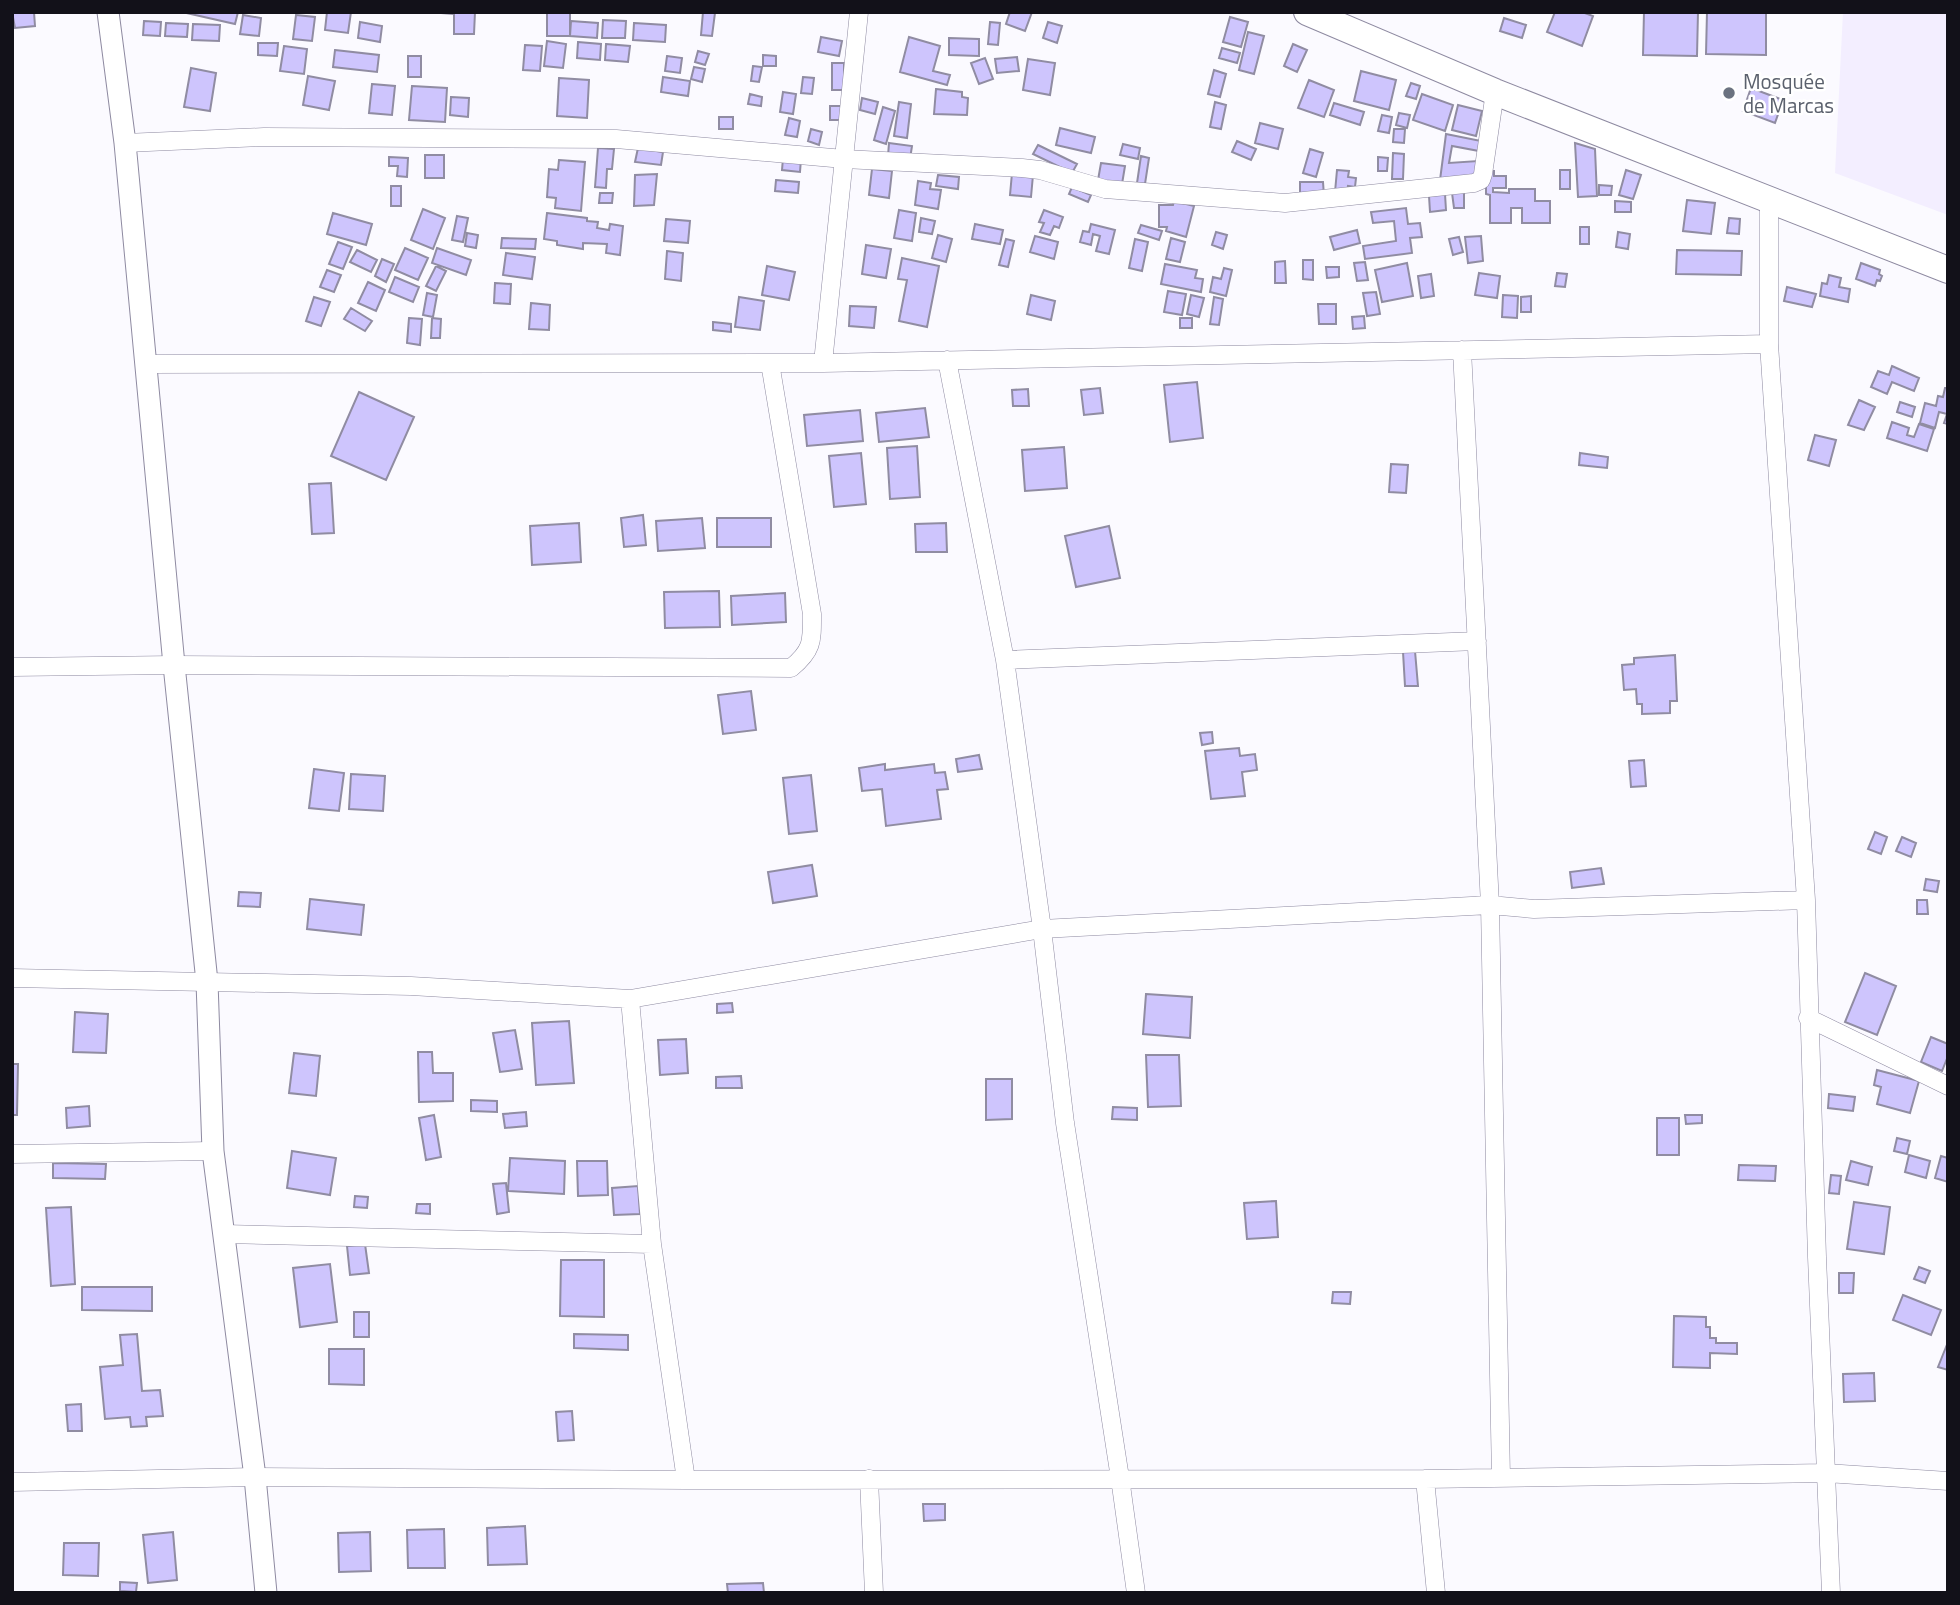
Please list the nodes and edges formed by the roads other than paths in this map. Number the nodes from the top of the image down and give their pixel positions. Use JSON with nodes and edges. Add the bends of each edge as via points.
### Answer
{"nodes":[{"id":1,"x":108,"y":12,"type":"edge"},
{"id":2,"x":859,"y":12,"type":"edge"},
{"id":3,"x":1307,"y":12,"type":"edge"},
{"id":4,"x":1495,"y":92,"type":"junction"},
{"id":5,"x":125,"y":143,"type":"junction"},
{"id":6,"x":844,"y":159,"type":"junction"},
{"id":7,"x":1769,"y":199,"type":"junction"},
{"id":8,"x":1948,"y":270,"type":"edge"},
{"id":9,"x":1769,"y":344,"type":"junction"},
{"id":10,"x":1462,"y":350,"type":"junction"},
{"id":11,"x":947,"y":360,"type":"junction"},
{"id":12,"x":770,"y":363,"type":"junction"},
{"id":13,"x":823,"y":363,"type":"junction"},
{"id":14,"x":146,"y":364,"type":"junction"},
{"id":15,"x":1477,"y":641,"type":"junction"},
{"id":16,"x":1005,"y":660,"type":"junction"},
{"id":17,"x":174,"y":665,"type":"junction"},
{"id":18,"x":12,"y":667,"type":"edge"},
{"id":19,"x":1806,"y":900,"type":"junction"},
{"id":20,"x":1490,"y":905,"type":"junction"},
{"id":21,"x":1042,"y":929,"type":"junction"},
{"id":22,"x":12,"y":978,"type":"edge"},
{"id":23,"x":207,"y":982,"type":"junction"},
{"id":24,"x":630,"y":999,"type":"junction"},
{"id":25,"x":1808,"y":1018,"type":"junction"},
{"id":26,"x":1948,"y":1086,"type":"edge"},
{"id":27,"x":213,"y":1151,"type":"junction"},
{"id":28,"x":12,"y":1154,"type":"edge"},
{"id":29,"x":224,"y":1234,"type":"junction"},
{"id":30,"x":652,"y":1244,"type":"junction"},
{"id":31,"x":1826,"y":1473,"type":"junction"},
{"id":32,"x":255,"y":1477,"type":"junction"},
{"id":33,"x":1120,"y":1478,"type":"junction"},
{"id":34,"x":1501,"y":1478,"type":"junction"},
{"id":35,"x":869,"y":1479,"type":"junction"},
{"id":36,"x":1425,"y":1479,"type":"junction"},
{"id":37,"x":686,"y":1480,"type":"junction"},
{"id":38,"x":1948,"y":1481,"type":"edge"},
{"id":39,"x":12,"y":1482,"type":"edge"},
{"id":40,"x":266,"y":1593,"type":"edge"},
{"id":41,"x":874,"y":1593,"type":"edge"},
{"id":42,"x":1136,"y":1593,"type":"edge"},
{"id":43,"x":1436,"y":1593,"type":"edge"},
{"id":44,"x":1831,"y":1593,"type":"edge"}],
"edges":[{"from":1,"to":5,"type":"street"},
{"from":2,"to":6,"type":"street"},
{"from":3,"to":4,"type":"main road"},
{"from":4,"to":6,"type":"street","via":[[1480,180],[1342,199],[1285,203],[1105,189],[1040,170]]},
{"from":4,"to":7,"type":"main road"},
{"from":5,"to":6,"type":"street","via":[[264,137],[616,139]]},
{"from":5,"to":14,"type":"street"},
{"from":6,"to":13,"type":"street"},
{"from":7,"to":8,"type":"main road"},
{"from":7,"to":9,"type":"street"},
{"from":9,"to":10,"type":"street"},
{"from":9,"to":19,"type":"street"},
{"from":10,"to":11,"type":"street"},
{"from":10,"to":15,"type":"street"},
{"from":11,"to":13,"type":"street"},
{"from":11,"to":16,"type":"street"},
{"from":12,"to":13,"type":"street"},
{"from":12,"to":14,"type":"street"},
{"from":12,"to":17,"type":"street","via":[[812,614],[812,643],[791,668]]},
{"from":14,"to":17,"type":"street"},
{"from":15,"to":16,"type":"street"},
{"from":15,"to":20,"type":"street"},
{"from":16,"to":21,"type":"street"},
{"from":17,"to":18,"type":"street"},
{"from":17,"to":23,"type":"street"},
{"from":19,"to":20,"type":"street","via":[[1534,909]]},
{"from":19,"to":25,"type":"street"},
{"from":20,"to":21,"type":"street"},
{"from":20,"to":34,"type":"street"},
{"from":21,"to":24,"type":"street"},
{"from":21,"to":33,"type":"street","via":[[1065,1123]]},
{"from":22,"to":23,"type":"street"},
{"from":23,"to":24,"type":"street","via":[[411,986]]},
{"from":23,"to":27,"type":"street"},
{"from":24,"to":30,"type":"street"},
{"from":25,"to":26,"type":"street"},
{"from":25,"to":31,"type":"street"},
{"from":27,"to":28,"type":"street"},
{"from":27,"to":29,"type":"street"},
{"from":29,"to":30,"type":"street"},
{"from":29,"to":32,"type":"street"},
{"from":30,"to":37,"type":"street"},
{"from":31,"to":34,"type":"street"},
{"from":31,"to":38,"type":"street"},
{"from":31,"to":44,"type":"street"},
{"from":32,"to":37,"type":"street"},
{"from":32,"to":39,"type":"street"},
{"from":32,"to":40,"type":"street"},
{"from":33,"to":35,"type":"street"},
{"from":33,"to":36,"type":"street"},
{"from":33,"to":42,"type":"street"},
{"from":34,"to":36,"type":"street"},
{"from":35,"to":37,"type":"street"},
{"from":35,"to":41,"type":"street"},
{"from":36,"to":43,"type":"street"}]}
